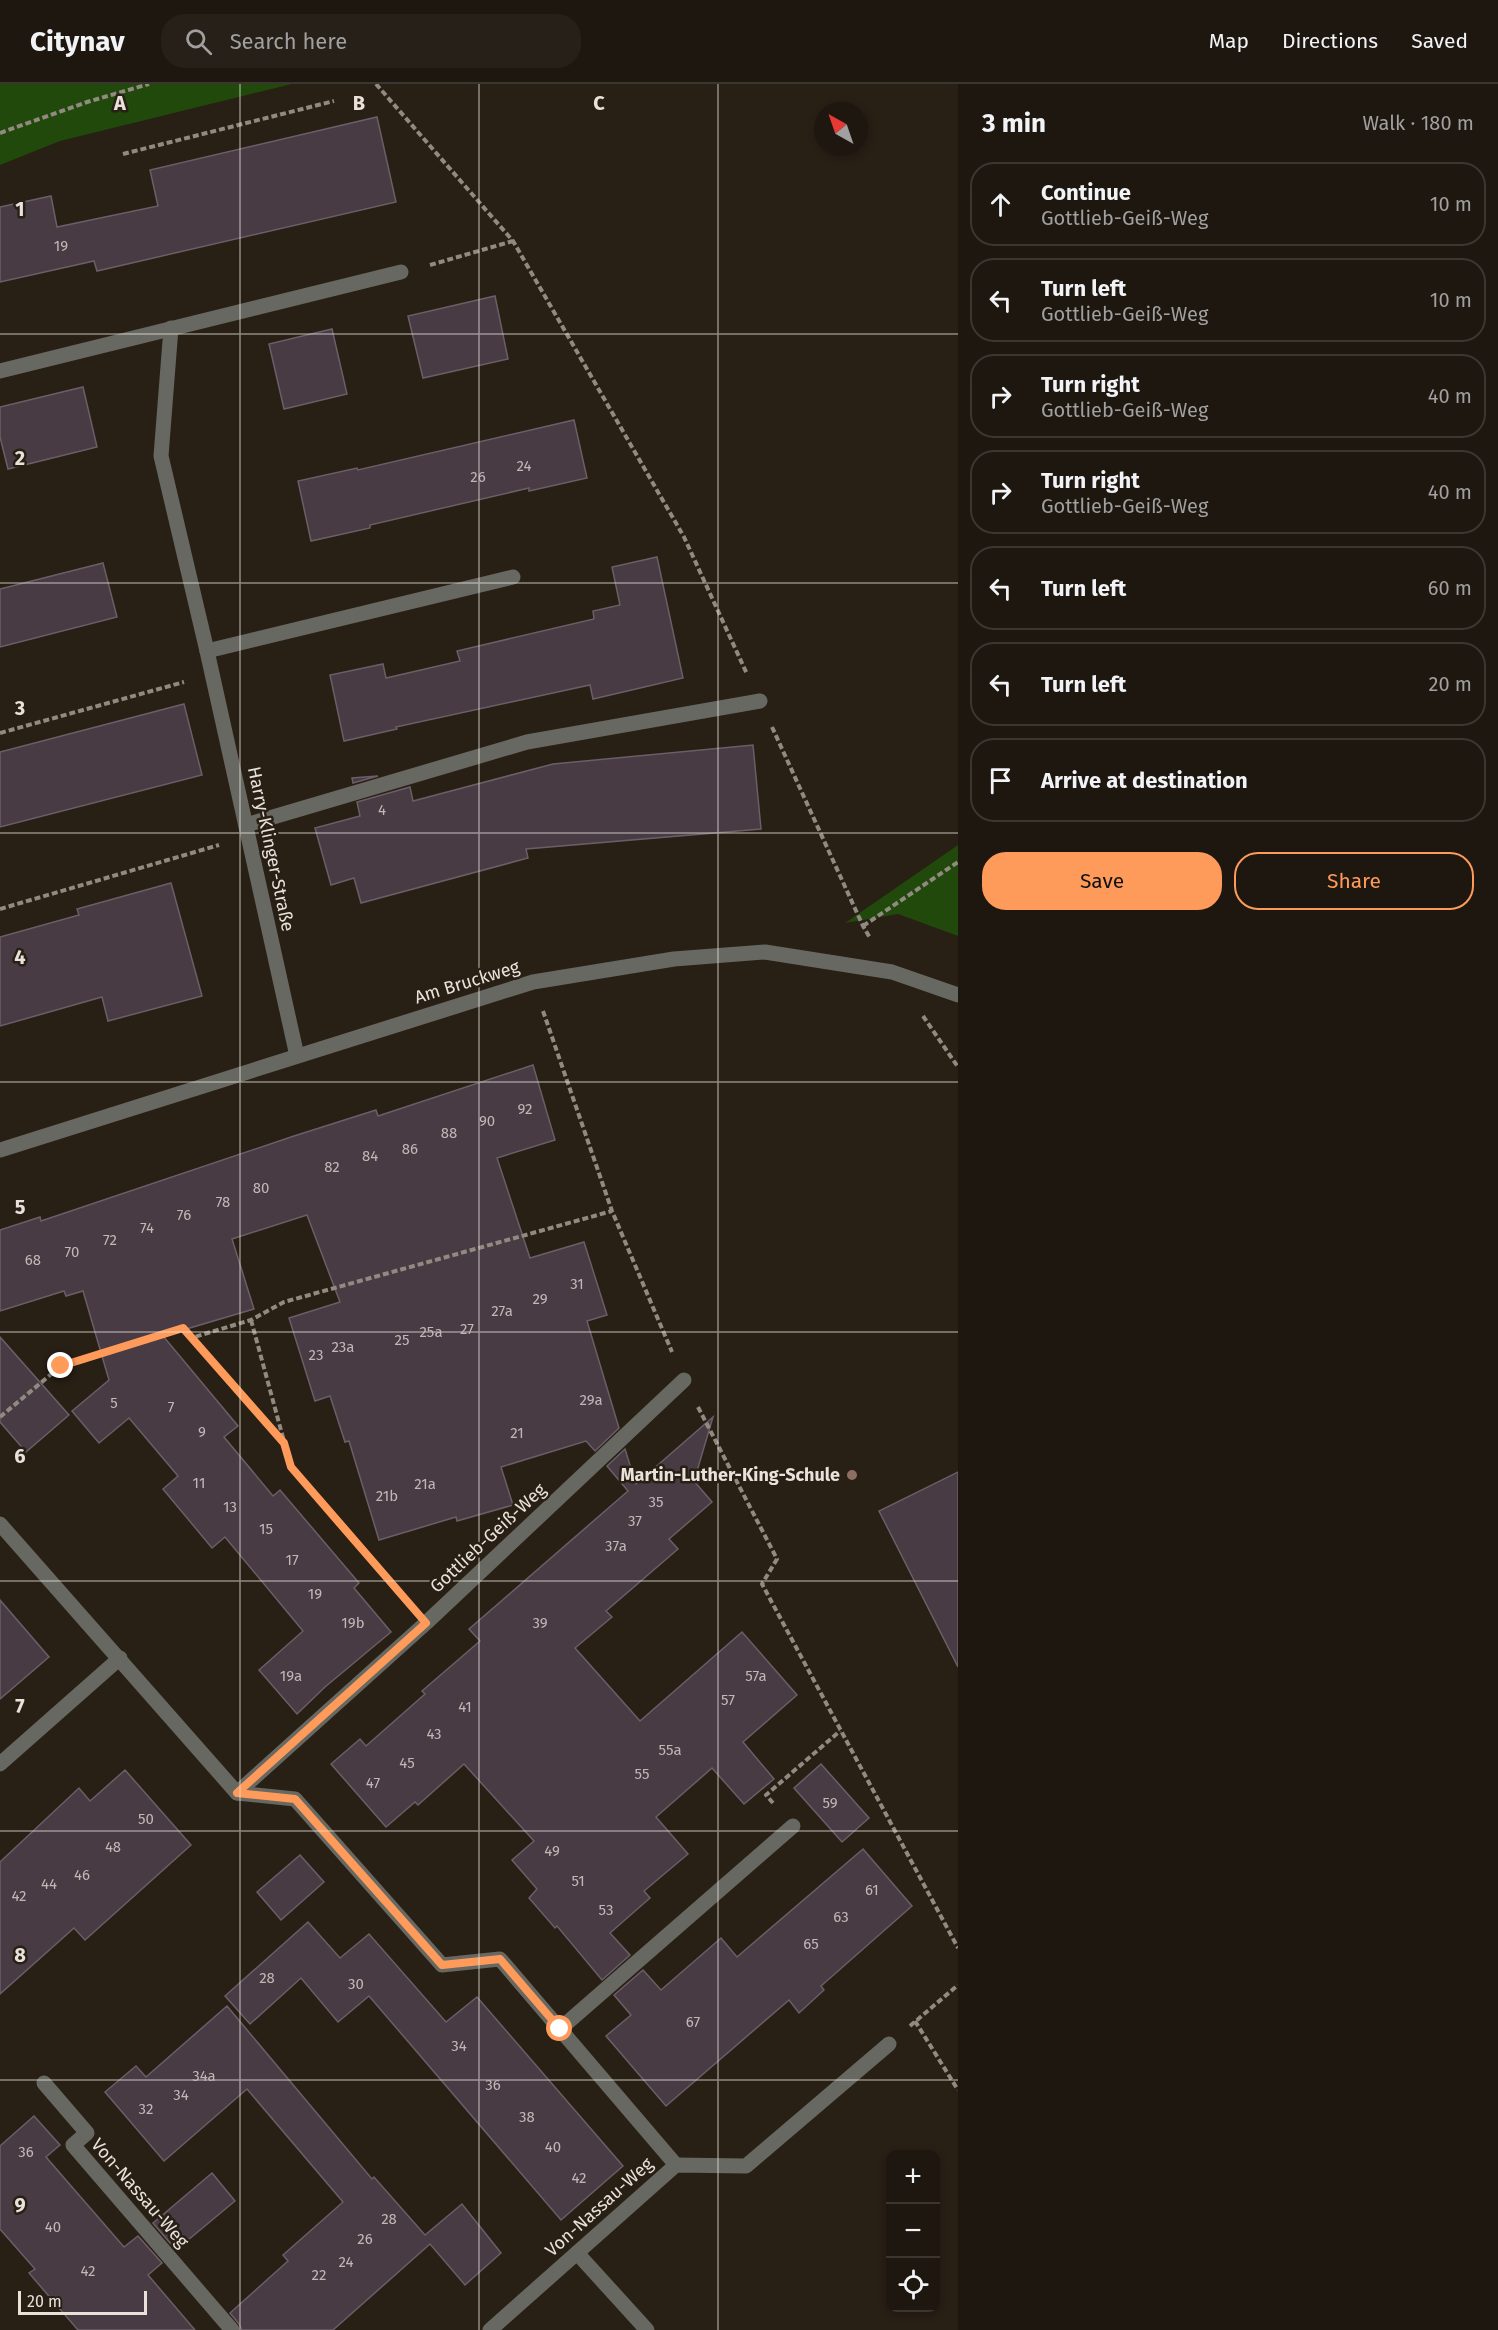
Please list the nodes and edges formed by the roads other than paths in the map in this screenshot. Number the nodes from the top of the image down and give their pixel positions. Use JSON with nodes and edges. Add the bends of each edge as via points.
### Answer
{"nodes":[{"id":1,"x":401,"y":272,"type":"road end"},
{"id":2,"x":171,"y":328,"type":"junction"},
{"id":3,"x":0,"y":371,"type":"edge"},
{"id":4,"x":513,"y":577,"type":"dead end"},
{"id":5,"x":207,"y":651,"type":"junction"},
{"id":6,"x":760,"y":701,"type":"road end"},
{"id":7,"x":247,"y":831,"type":"junction"},
{"id":8,"x":958,"y":995,"type":"edge"},
{"id":9,"x":297,"y":1056,"type":"junction"},
{"id":10,"x":0,"y":1150,"type":"edge"},
{"id":11,"x":684,"y":1380,"type":"road end"},
{"id":12,"x":0,"y":1524,"type":"edge"},
{"id":13,"x":120,"y":1658,"type":"junction"},
{"id":14,"x":0,"y":1764,"type":"edge"},
{"id":15,"x":237,"y":1793,"type":"junction"},
{"id":16,"x":793,"y":1826,"type":"road end"},
{"id":17,"x":560,"y":2029,"type":"junction"},
{"id":18,"x":889,"y":2044,"type":"road end"},
{"id":19,"x":44,"y":2083,"type":"dead end"},
{"id":20,"x":676,"y":2165,"type":"junction"},
{"id":21,"x":577,"y":2253,"type":"junction"},
{"id":22,"x":232,"y":2330,"type":"edge"},
{"id":23,"x":490,"y":2330,"type":"edge"},
{"id":24,"x":647,"y":2330,"type":"edge"}],
"edges":[{"from":1,"to":2,"type":"street"},
{"from":2,"to":3,"type":"street"},
{"from":2,"to":5,"type":"street","name":"Harry-Klinger-Straße","via":[[161,456]]},
{"from":4,"to":5,"type":"street"},
{"from":5,"to":7,"type":"street","name":"Harry-Klinger-Straße"},
{"from":6,"to":7,"type":"street","via":[[527,742]]},
{"from":7,"to":9,"type":"street","name":"Harry-Klinger-Straße"},
{"from":8,"to":9,"type":"street","name":"Am Bruckweg","via":[[892,972],[765,952],[674,959],[532,982]]},
{"from":9,"to":10,"type":"street","name":"Am Bruckweg"},
{"from":11,"to":15,"type":"street","name":"Gottlieb-Geiß-Weg","via":[[426,1623]]},
{"from":12,"to":13,"type":"street"},
{"from":13,"to":14,"type":"street"},
{"from":13,"to":15,"type":"street"},
{"from":15,"to":17,"type":"street","via":[[295,1799],[442,1965],[500,1959]]},
{"from":16,"to":17,"type":"street"},
{"from":17,"to":20,"type":"street"},
{"from":18,"to":20,"type":"street","name":"Von-Nassau-Weg","via":[[746,2166]]},
{"from":19,"to":22,"type":"street","name":"Von-Nassau-Weg","via":[[87,2133],[73,2145]]},
{"from":20,"to":21,"type":"street","name":"Von-Nassau-Weg"},
{"from":21,"to":23,"type":"street","name":"Von-Nassau-Weg"},
{"from":21,"to":24,"type":"street"}]}
